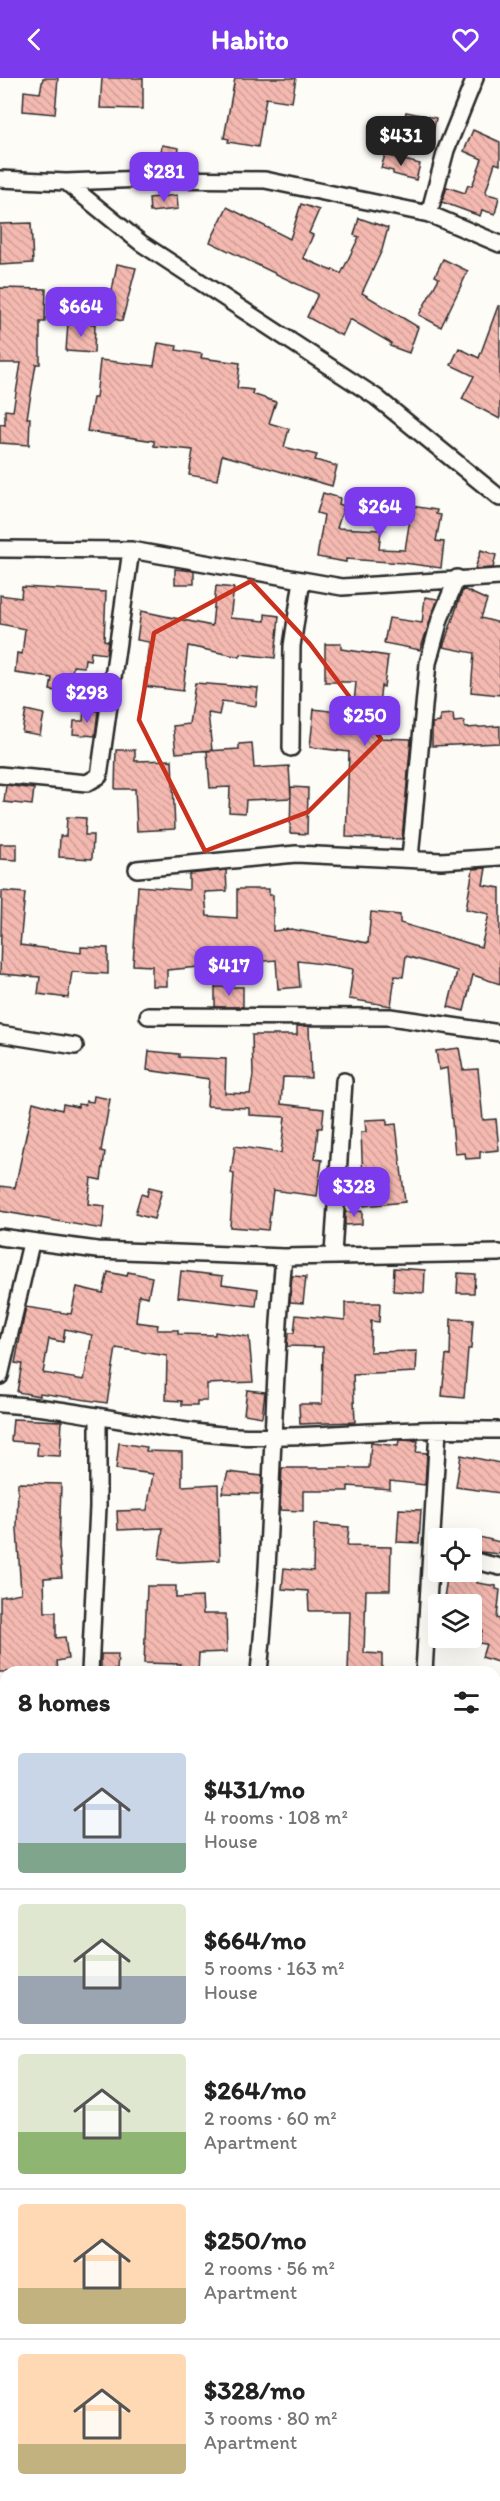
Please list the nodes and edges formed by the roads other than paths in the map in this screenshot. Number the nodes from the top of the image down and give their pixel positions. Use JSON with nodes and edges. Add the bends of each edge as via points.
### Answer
{"nodes":[{"id":1,"x":475,"y":78,"type":"edge"},
{"id":2,"x":0,"y":179,"type":"edge"},
{"id":3,"x":66,"y":182,"type":"junction"},
{"id":4,"x":429,"y":214,"type":"junction"},
{"id":5,"x":500,"y":244,"type":"edge"},
{"id":6,"x":500,"y":498,"type":"edge"},
{"id":7,"x":0,"y":549,"type":"edge"},
{"id":8,"x":131,"y":550,"type":"junction"},
{"id":9,"x":500,"y":577,"type":"edge"},
{"id":10,"x":457,"y":578,"type":"junction"},
{"id":11,"x":302,"y":580,"type":"junction"},
{"id":12,"x":291,"y":748,"type":"dead end"},
{"id":13,"x":0,"y":775,"type":"edge"},
{"id":14,"x":500,"y":857,"type":"edge"},
{"id":15,"x":410,"y":858,"type":"junction"},
{"id":16,"x":137,"y":869,"type":"dead end"},
{"id":17,"x":148,"y":1016,"type":"dead end"},
{"id":18,"x":500,"y":1033,"type":"edge"},
{"id":19,"x":0,"y":1034,"type":"edge"},
{"id":20,"x":75,"y":1046,"type":"dead end"},
{"id":21,"x":344,"y":1081,"type":"dead end"},
{"id":22,"x":0,"y":1238,"type":"edge"},
{"id":23,"x":31,"y":1243,"type":"junction"},
{"id":24,"x":500,"y":1253,"type":"edge"},
{"id":25,"x":333,"y":1254,"type":"junction"},
{"id":26,"x":284,"y":1257,"type":"junction"},
{"id":27,"x":0,"y":1376,"type":"edge"},
{"id":28,"x":0,"y":1404,"type":"edge"},
{"id":29,"x":98,"y":1416,"type":"junction"},
{"id":30,"x":438,"y":1430,"type":"junction"},
{"id":31,"x":500,"y":1430,"type":"edge"},
{"id":32,"x":274,"y":1437,"type":"junction"},
{"id":33,"x":435,"y":1528,"type":"edge"},
{"id":34,"x":482,"y":1563,"type":"edge"},
{"id":35,"x":500,"y":1567,"type":"edge"},
{"id":36,"x":431,"y":1582,"type":"edge"},
{"id":37,"x":90,"y":1666,"type":"edge"},
{"id":38,"x":260,"y":1666,"type":"edge"},
{"id":39,"x":424,"y":1666,"type":"edge"}],
"edges":[{"from":1,"to":4,"type":"street","via":[[446,150]]},
{"from":2,"to":3,"type":"street"},
{"from":3,"to":4,"type":"street","via":[[265,180]]},
{"from":3,"to":6,"type":"street","via":[[141,243],[376,396]]},
{"from":4,"to":5,"type":"street"},
{"from":7,"to":8,"type":"street"},
{"from":8,"to":11,"type":"street"},
{"from":8,"to":13,"type":"street","via":[[99,776],[87,783]]},
{"from":9,"to":10,"type":"street"},
{"from":10,"to":11,"type":"street","via":[[342,588]]},
{"from":10,"to":15,"type":"street","via":[[428,663]]},
{"from":11,"to":12,"type":"street","via":[[292,646]]},
{"from":14,"to":15,"type":"street","via":[[441,861]]},
{"from":15,"to":16,"type":"street","via":[[296,854]]},
{"from":17,"to":18,"type":"street","via":[[390,1017]]},
{"from":19,"to":20,"type":"street"},
{"from":21,"to":25,"type":"street"},
{"from":22,"to":23,"type":"street"},
{"from":23,"to":26,"type":"street","via":[[97,1250]]},
{"from":23,"to":27,"type":"street"},
{"from":24,"to":25,"type":"street"},
{"from":25,"to":26,"type":"street"},
{"from":26,"to":32,"type":"street","via":[[275,1349]]},
{"from":28,"to":29,"type":"street"},
{"from":29,"to":32,"type":"street","via":[[194,1432]]},
{"from":29,"to":37,"type":"street"},
{"from":30,"to":31,"type":"street"},
{"from":30,"to":32,"type":"street"},
{"from":30,"to":33,"type":"street"},
{"from":32,"to":38,"type":"street"},
{"from":34,"to":35,"type":"street"},
{"from":36,"to":39,"type":"street"}]}
